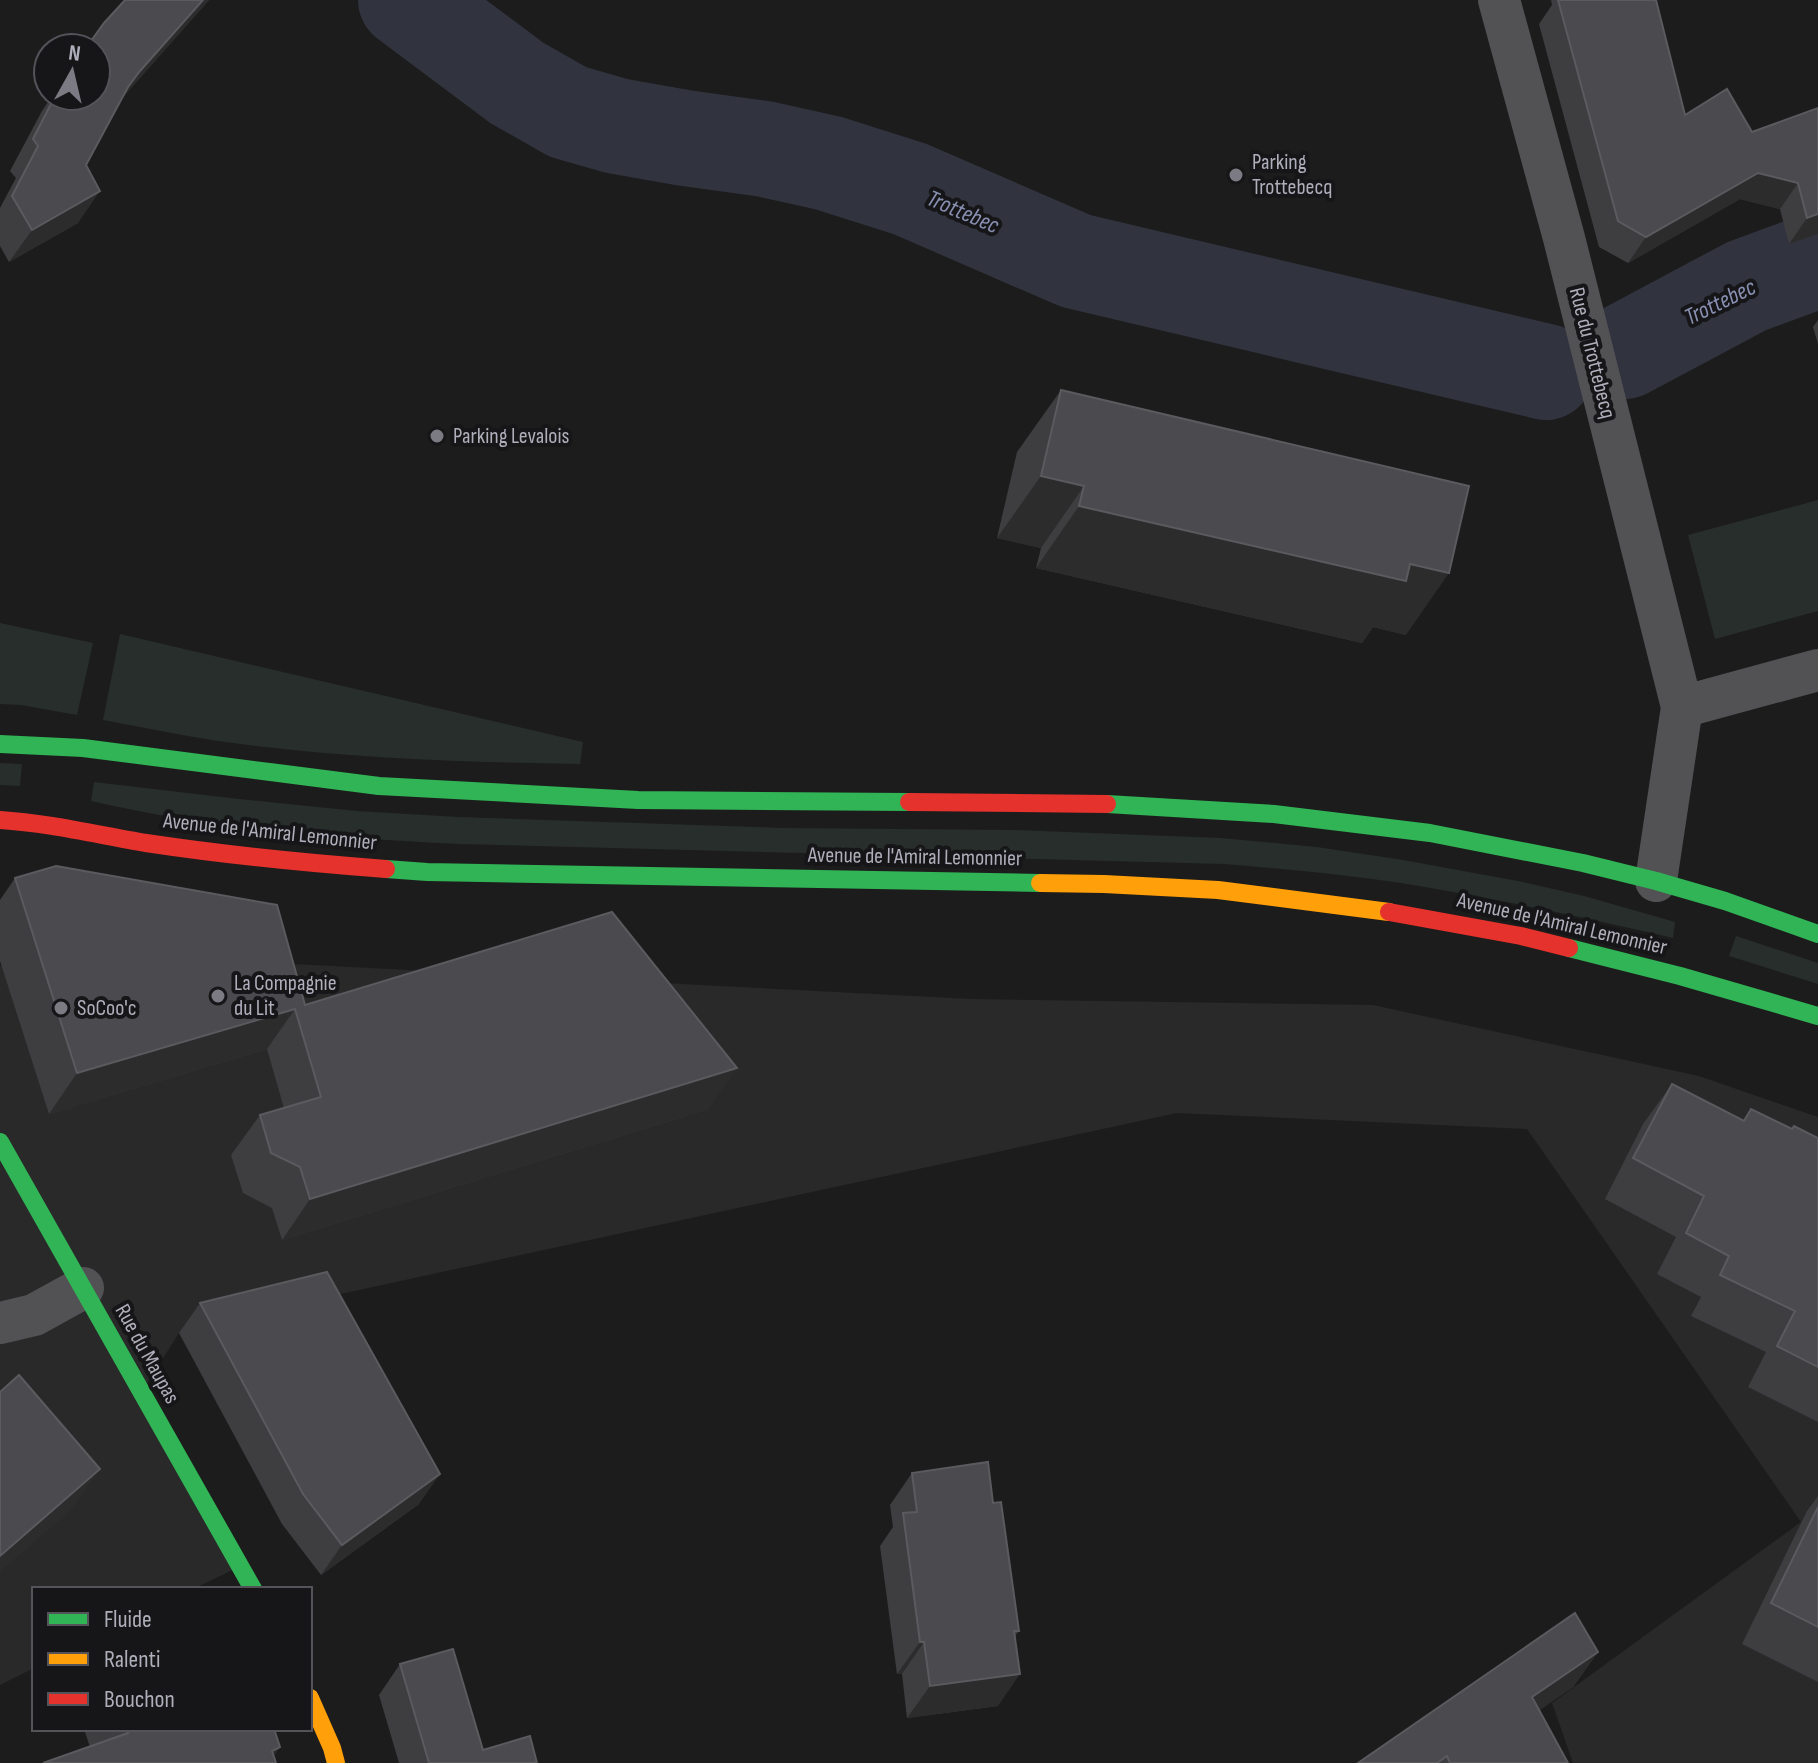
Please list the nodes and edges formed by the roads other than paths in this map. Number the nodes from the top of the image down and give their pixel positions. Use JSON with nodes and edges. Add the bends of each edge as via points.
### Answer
{"nodes":[{"id":1,"x":1499,"y":0,"type":"edge"},
{"id":2,"x":1818,"y":670,"type":"edge"},
{"id":3,"x":1682,"y":707,"type":"junction"},
{"id":4,"x":0,"y":744,"type":"edge"},
{"id":5,"x":0,"y":820,"type":"edge"},
{"id":6,"x":1656,"y":881,"type":"junction"},
{"id":7,"x":1818,"y":934,"type":"edge"},
{"id":8,"x":1818,"y":1016,"type":"edge"},
{"id":9,"x":0,"y":1142,"type":"edge"},
{"id":10,"x":83,"y":1288,"type":"junction"},
{"id":11,"x":0,"y":1323,"type":"edge"},
{"id":12,"x":252,"y":1587,"type":"edge"},
{"id":13,"x":312,"y":1703,"type":"edge"},
{"id":14,"x":336,"y":1763,"type":"edge"}],
"edges":[{"from":1,"to":3,"type":"street","name":"Rue du Trottebecq"},
{"from":2,"to":3,"type":"street"},
{"from":3,"to":6,"type":"street"},
{"from":4,"to":6,"type":"main road","via":[[83,748],[394,787],[638,800],[1086,803],[1274,814],[1430,833]]},
{"from":5,"to":8,"type":"main road","name":"Avenue de l'Amiral Lemonnier","via":[[306,863],[427,872],[1218,890],[1377,910],[1521,936]]},
{"from":6,"to":7,"type":"main road"},
{"from":9,"to":10,"type":"main road","name":"Rue du Maupas"},
{"from":10,"to":11,"type":"street","via":[[34,1315]]},
{"from":10,"to":12,"type":"main road","name":"Rue du Maupas"},
{"from":13,"to":14,"type":"main road"}]}
